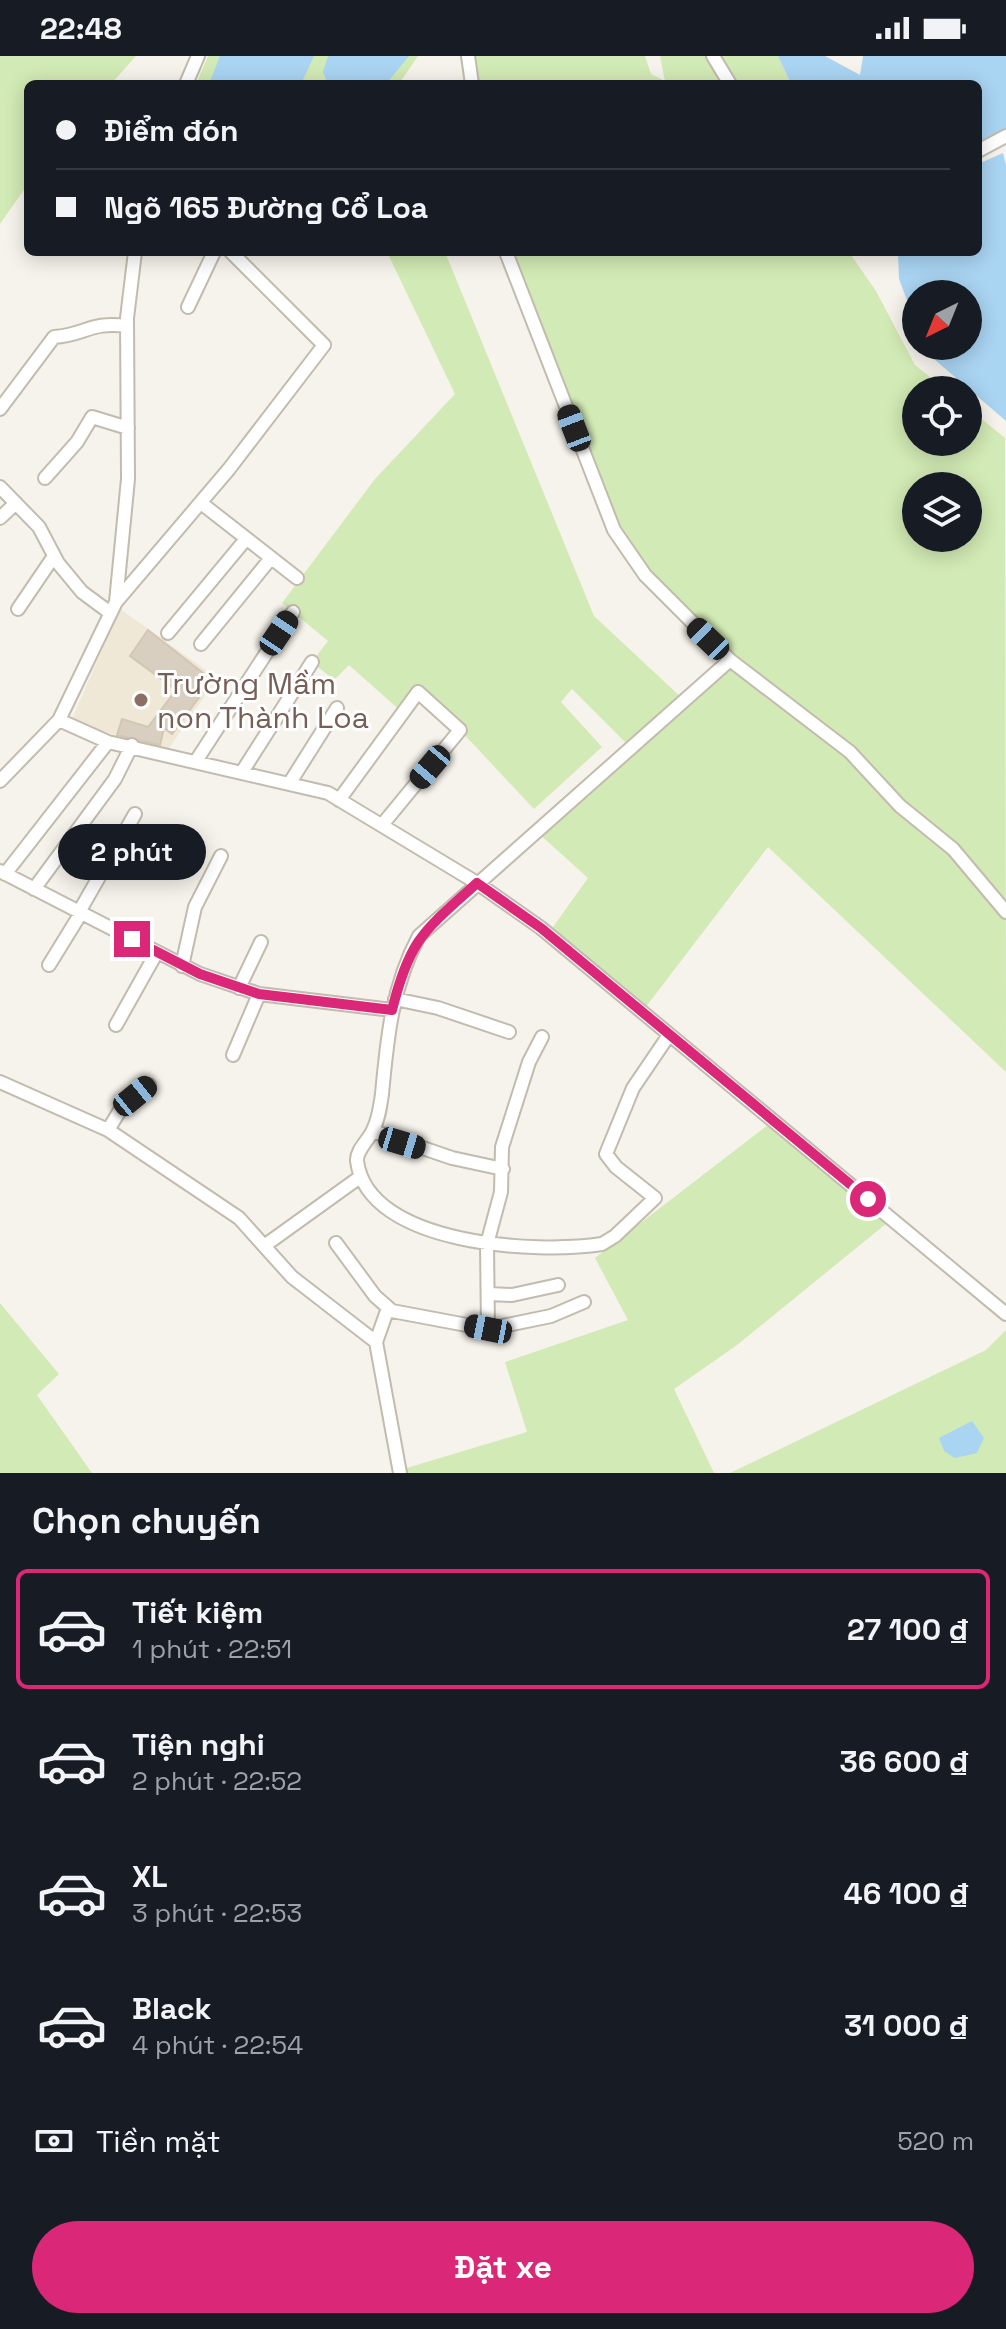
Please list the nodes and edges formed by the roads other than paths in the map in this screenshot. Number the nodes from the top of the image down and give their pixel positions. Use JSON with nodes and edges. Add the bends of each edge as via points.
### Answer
{"nodes":[{"id":1,"x":198,"y":56,"type":"edge"},
{"id":2,"x":468,"y":56,"type":"edge"},
{"id":3,"x":713,"y":56,"type":"edge"},
{"id":4,"x":188,"y":80,"type":"edge"},
{"id":5,"x":471,"y":80,"type":"edge"},
{"id":6,"x":728,"y":80,"type":"edge"},
{"id":7,"x":1006,"y":136,"type":"edge"},
{"id":8,"x":982,"y":149,"type":"edge"},
{"id":9,"x":135,"y":256,"type":"edge"},
{"id":10,"x":212,"y":256,"type":"edge"},
{"id":11,"x":235,"y":256,"type":"edge"},
{"id":12,"x":508,"y":256,"type":"edge"},
{"id":13,"x":188,"y":307,"type":"dead end"},
{"id":14,"x":127,"y":326,"type":"junction"},
{"id":15,"x":0,"y":409,"type":"edge"},
{"id":16,"x":128,"y":428,"type":"junction"},
{"id":17,"x":45,"y":478,"type":"dead end"},
{"id":18,"x":0,"y":487,"type":"edge"},
{"id":19,"x":16,"y":503,"type":"junction"},
{"id":20,"x":201,"y":503,"type":"junction"},
{"id":21,"x":0,"y":518,"type":"edge"},
{"id":22,"x":246,"y":539,"type":"junction"},
{"id":23,"x":54,"y":556,"type":"junction"},
{"id":24,"x":271,"y":558,"type":"junction"},
{"id":25,"x":297,"y":578,"type":"dead end"},
{"id":26,"x":113,"y":607,"type":"junction"},
{"id":27,"x":18,"y":609,"type":"dead end"},
{"id":28,"x":293,"y":612,"type":"dead end"},
{"id":29,"x":168,"y":633,"type":"dead end"},
{"id":30,"x":201,"y":644,"type":"dead end"},
{"id":31,"x":730,"y":660,"type":"junction"},
{"id":32,"x":312,"y":662,"type":"dead end"},
{"id":33,"x":337,"y":708,"type":"dead end"},
{"id":34,"x":59,"y":720,"type":"junction"},
{"id":35,"x":108,"y":742,"type":"junction"},
{"id":36,"x":132,"y":745,"type":"junction"},
{"id":37,"x":196,"y":761,"type":"junction"},
{"id":38,"x":242,"y":772,"type":"junction"},
{"id":39,"x":0,"y":781,"type":"edge"},
{"id":40,"x":289,"y":784,"type":"junction"},
{"id":41,"x":339,"y":800,"type":"junction"},
{"id":42,"x":135,"y":814,"type":"dead end"},
{"id":43,"x":382,"y":825,"type":"junction"},
{"id":44,"x":221,"y":856,"type":"dead end"},
{"id":45,"x":2,"y":872,"type":"edge"},
{"id":46,"x":477,"y":883,"type":"junction"},
{"id":47,"x":34,"y":889,"type":"junction"},
{"id":48,"x":80,"y":912,"type":"junction"},
{"id":49,"x":1006,"y":912,"type":"edge"},
{"id":50,"x":261,"y":942,"type":"dead end"},
{"id":51,"x":157,"y":952,"type":"junction"},
{"id":52,"x":49,"y":965,"type":"dead end"},
{"id":53,"x":182,"y":966,"type":"junction"},
{"id":54,"x":239,"y":988,"type":"junction"},
{"id":55,"x":259,"y":994,"type":"junction"},
{"id":56,"x":393,"y":1004,"type":"junction"},
{"id":57,"x":116,"y":1025,"type":"dead end"},
{"id":58,"x":509,"y":1032,"type":"dead end"},
{"id":59,"x":669,"y":1035,"type":"junction"},
{"id":60,"x":542,"y":1037,"type":"dead end"},
{"id":61,"x":233,"y":1055,"type":"dead end"},
{"id":62,"x":0,"y":1082,"type":"edge"},
{"id":63,"x":149,"y":1085,"type":"dead end"},
{"id":64,"x":108,"y":1130,"type":"junction"},
{"id":65,"x":373,"y":1131,"type":"junction"},
{"id":66,"x":503,"y":1169,"type":"junction"},
{"id":67,"x":360,"y":1177,"type":"junction"},
{"id":68,"x":336,"y":1243,"type":"dead end"},
{"id":69,"x":487,"y":1244,"type":"junction"},
{"id":70,"x":264,"y":1246,"type":"junction"},
{"id":71,"x":558,"y":1285,"type":"dead end"},
{"id":72,"x":490,"y":1294,"type":"junction"},
{"id":73,"x":584,"y":1302,"type":"dead end"},
{"id":74,"x":388,"y":1308,"type":"junction"},
{"id":75,"x":1006,"y":1314,"type":"edge"},
{"id":76,"x":488,"y":1329,"type":"junction"},
{"id":77,"x":376,"y":1342,"type":"junction"},
{"id":78,"x":400,"y":1473,"type":"edge"}],
"edges":[{"from":1,"to":4,"type":"street"},
{"from":2,"to":5,"type":"street"},
{"from":3,"to":6,"type":"street"},
{"from":7,"to":8,"type":"street"},
{"from":9,"to":14,"type":"street"},
{"from":10,"to":13,"type":"street"},
{"from":11,"to":20,"type":"street","via":[[324,345]]},
{"from":12,"to":31,"type":"street","via":[[614,530],[645,575]]},
{"from":14,"to":15,"type":"street","via":[[106,323],[54,337]]},
{"from":14,"to":16,"type":"street"},
{"from":16,"to":17,"type":"street","via":[[92,417]]},
{"from":16,"to":26,"type":"street","via":[[128,479]]},
{"from":18,"to":19,"type":"street"},
{"from":19,"to":21,"type":"street"},
{"from":19,"to":23,"type":"street","via":[[39,527]]},
{"from":20,"to":22,"type":"street"},
{"from":20,"to":26,"type":"street"},
{"from":22,"to":24,"type":"street"},
{"from":22,"to":29,"type":"street"},
{"from":23,"to":26,"type":"street","via":[[82,592]]},
{"from":23,"to":27,"type":"street"},
{"from":24,"to":25,"type":"street"},
{"from":24,"to":30,"type":"street"},
{"from":26,"to":34,"type":"street"},
{"from":28,"to":37,"type":"street"},
{"from":31,"to":46,"type":"street"},
{"from":31,"to":49,"type":"street","via":[[850,752],[900,806],[953,849]]},
{"from":32,"to":38,"type":"street"},
{"from":33,"to":40,"type":"street"},
{"from":34,"to":35,"type":"street"},
{"from":34,"to":39,"type":"street"},
{"from":35,"to":36,"type":"street"},
{"from":35,"to":45,"type":"street"},
{"from":36,"to":37,"type":"street"},
{"from":36,"to":47,"type":"street","via":[[115,779]]},
{"from":37,"to":38,"type":"street"},
{"from":38,"to":40,"type":"street"},
{"from":40,"to":41,"type":"street"},
{"from":41,"to":43,"type":"street"},
{"from":41,"to":43,"type":"street","via":[[418,692],[460,730]]},
{"from":42,"to":48,"type":"street"},
{"from":43,"to":46,"type":"street"},
{"from":44,"to":53,"type":"street","via":[[195,907]]},
{"from":45,"to":47,"type":"street"},
{"from":46,"to":56,"type":"street","via":[[419,936],[403,966]]},
{"from":46,"to":59,"type":"street","via":[[541,928]]},
{"from":47,"to":48,"type":"street"},
{"from":48,"to":51,"type":"street"},
{"from":48,"to":52,"type":"street"},
{"from":50,"to":54,"type":"street"},
{"from":51,"to":53,"type":"street"},
{"from":51,"to":57,"type":"street"},
{"from":53,"to":54,"type":"street"},
{"from":54,"to":55,"type":"street"},
{"from":55,"to":56,"type":"street"},
{"from":55,"to":61,"type":"street"},
{"from":56,"to":58,"type":"street","via":[[438,1008]]},
{"from":56,"to":65,"type":"street","via":[[380,1114]]},
{"from":59,"to":69,"type":"street","via":[[633,1088],[606,1154],[655,1198],[602,1244]]},
{"from":59,"to":75,"type":"street"},
{"from":60,"to":66,"type":"street","via":[[502,1147]]},
{"from":62,"to":64,"type":"street"},
{"from":63,"to":64,"type":"street","via":[[122,1107]]},
{"from":64,"to":70,"type":"street","via":[[239,1218]]},
{"from":65,"to":66,"type":"street"},
{"from":65,"to":67,"type":"street","via":[[357,1156]]},
{"from":66,"to":69,"type":"street"},
{"from":67,"to":69,"type":"street","via":[[396,1214],[436,1235]]},
{"from":67,"to":70,"type":"street"},
{"from":68,"to":74,"type":"street"},
{"from":69,"to":72,"type":"street"},
{"from":70,"to":77,"type":"street","via":[[292,1277]]},
{"from":71,"to":72,"type":"street"},
{"from":72,"to":76,"type":"street"},
{"from":73,"to":76,"type":"street","via":[[551,1316]]},
{"from":74,"to":76,"type":"street"},
{"from":74,"to":77,"type":"street"},
{"from":77,"to":78,"type":"street"}]}
